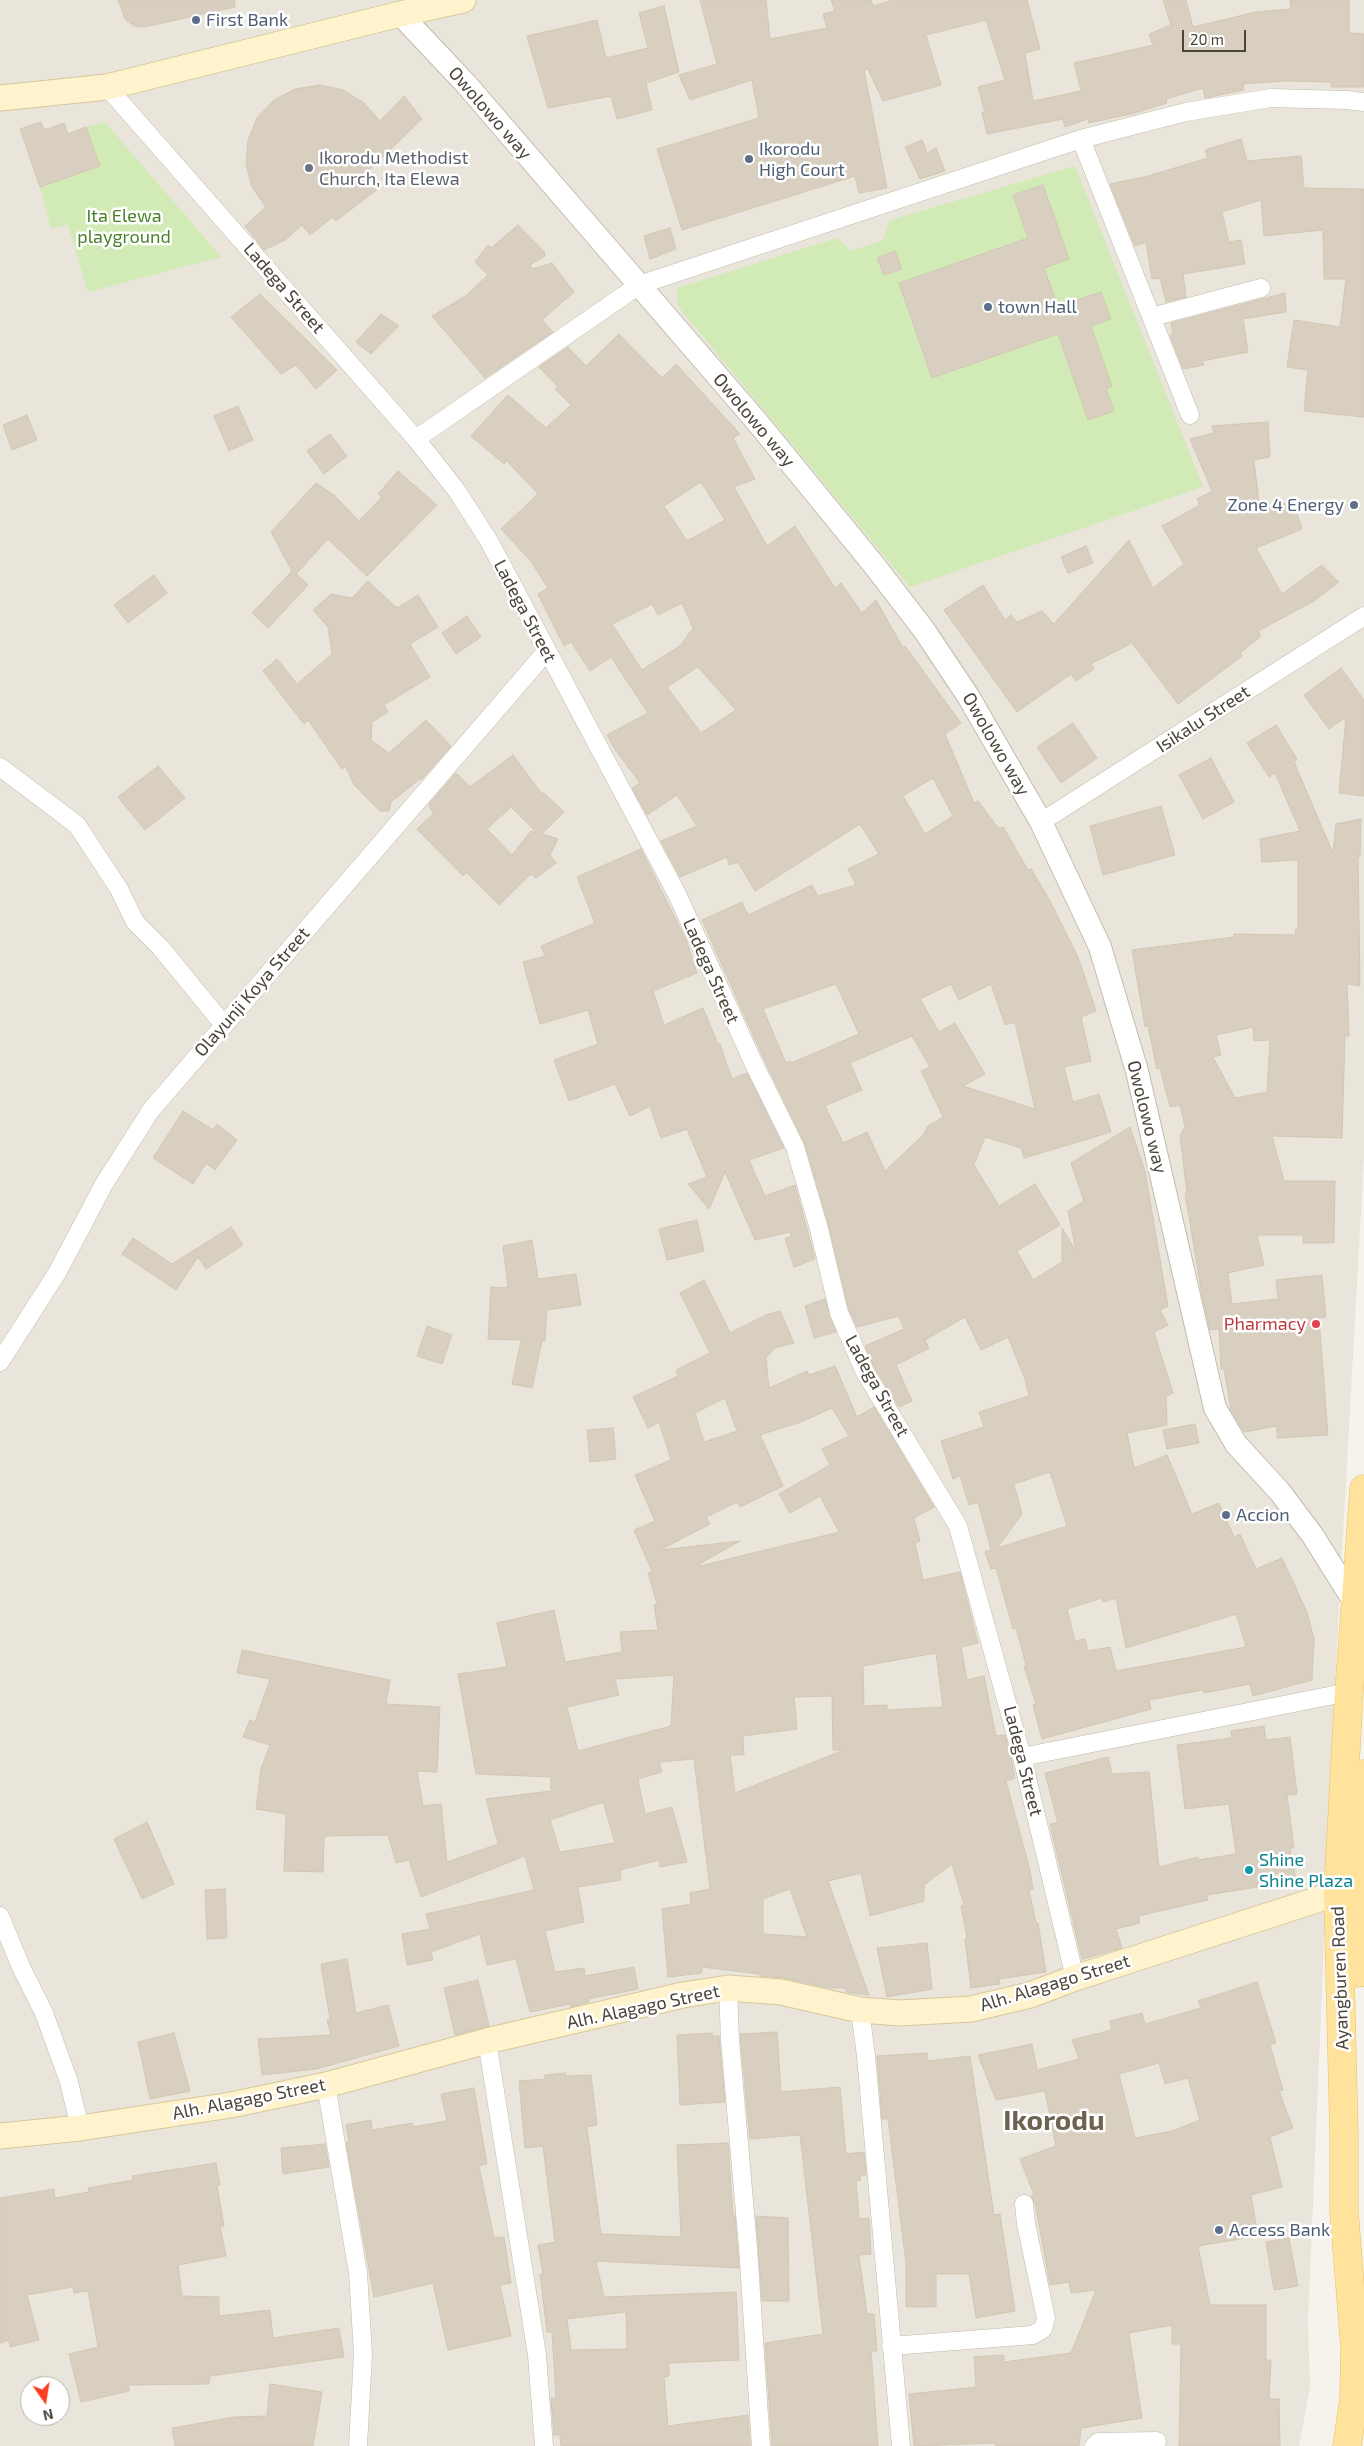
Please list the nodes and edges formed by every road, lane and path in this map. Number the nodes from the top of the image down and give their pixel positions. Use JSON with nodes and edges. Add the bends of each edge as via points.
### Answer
{"nodes":[{"id":1,"x":463,"y":0,"type":"edge"},
{"id":2,"x":397,"y":7,"type":"edge"},
{"id":3,"x":107,"y":87,"type":"junction"},
{"id":4,"x":0,"y":98,"type":"edge"},
{"id":5,"x":1364,"y":102,"type":"edge"},
{"id":6,"x":1081,"y":139,"type":"junction"},
{"id":7,"x":638,"y":285,"type":"junction"},
{"id":8,"x":1261,"y":288,"type":"dead end"},
{"id":9,"x":1152,"y":317,"type":"junction"},
{"id":10,"x":1190,"y":415,"type":"dead end"},
{"id":11,"x":416,"y":440,"type":"junction"},
{"id":12,"x":1364,"y":616,"type":"edge"},
{"id":13,"x":546,"y":652,"type":"junction"},
{"id":14,"x":0,"y":766,"type":"edge"},
{"id":15,"x":1041,"y":822,"type":"junction"},
{"id":16,"x":223,"y":1024,"type":"junction"},
{"id":17,"x":0,"y":1362,"type":"edge"},
{"id":18,"x":1364,"y":1489,"type":"edge"},
{"id":19,"x":1355,"y":1603,"type":"junction"},
{"id":20,"x":1349,"y":1692,"type":"junction"},
{"id":21,"x":1022,"y":1756,"type":"junction"},
{"id":22,"x":1364,"y":1774,"type":"edge"},
{"id":23,"x":1338,"y":1893,"type":"junction"},
{"id":24,"x":0,"y":1916,"type":"edge"},
{"id":25,"x":1075,"y":1978,"type":"junction"},
{"id":26,"x":728,"y":1988,"type":"junction"},
{"id":27,"x":860,"y":2010,"type":"junction"},
{"id":28,"x":487,"y":2041,"type":"junction"},
{"id":29,"x":326,"y":2085,"type":"junction"},
{"id":30,"x":80,"y":2128,"type":"junction"},
{"id":31,"x":0,"y":2136,"type":"edge"},
{"id":32,"x":1024,"y":2204,"type":"dead end"},
{"id":33,"x":1364,"y":2272,"type":"edge"},
{"id":34,"x":890,"y":2346,"type":"junction"},
{"id":35,"x":1157,"y":2441,"type":"dead end"},
{"id":36,"x":358,"y":2446,"type":"edge"},
{"id":37,"x":544,"y":2446,"type":"edge"},
{"id":38,"x":761,"y":2446,"type":"edge"},
{"id":39,"x":901,"y":2446,"type":"edge"},
{"id":40,"x":1094,"y":2446,"type":"edge"},
{"id":41,"x":1347,"y":2446,"type":"edge"}],
"edges":[{"from":1,"to":2,"type":"main road"},
{"from":2,"to":3,"type":"main road"},
{"from":2,"to":7,"type":"street","name":"Owolowo way"},
{"from":3,"to":4,"type":"main road"},
{"from":3,"to":11,"type":"street","name":"Ladega Street"},
{"from":5,"to":6,"type":"street","via":[[1271,98],[1186,112]]},
{"from":6,"to":7,"type":"street"},
{"from":6,"to":9,"type":"street"},
{"from":7,"to":11,"type":"street"},
{"from":7,"to":15,"type":"street","name":"Owolowo way","via":[[758,422],[924,630],[968,696]]},
{"from":8,"to":9,"type":"street"},
{"from":9,"to":10,"type":"street"},
{"from":11,"to":13,"type":"street","name":"Ladega Street","via":[[457,491],[489,542]]},
{"from":12,"to":15,"type":"street","name":"Isikalu Street"},
{"from":13,"to":16,"type":"street","name":"Olayunji Koya Street"},
{"from":13,"to":21,"type":"street","name":"Ladega Street","via":[[677,894],[795,1147],[819,1228],[839,1314],[865,1372],[958,1526]]},
{"from":14,"to":16,"type":"street","via":[[78,825],[119,889],[135,922],[161,948]]},
{"from":15,"to":19,"type":"street","name":"Owolowo way","via":[[1100,947],[1131,1052],[1215,1408],[1236,1444],[1280,1492],[1313,1536]]},
{"from":16,"to":17,"type":"street","name":"Olayunji Koya Street","via":[[151,1110],[104,1184],[57,1273]]},
{"from":18,"to":19,"type":"main road","name":"Ayangburen Road"},
{"from":19,"to":20,"type":"main road","name":"Ayangburen Road"},
{"from":20,"to":21,"type":"street"},
{"from":20,"to":23,"type":"main road","name":"Ayangburen Road"},
{"from":21,"to":25,"type":"street","name":"Ladega Street"},
{"from":22,"to":33,"type":"main road","name":"Ayangburen Road","via":[[1358,1902],[1360,2211]]},
{"from":23,"to":25,"type":"main road","name":"Alh. Alagago Street"},
{"from":23,"to":41,"type":"main road","name":"Ayangburen Road","via":[[1344,2211],[1355,2348],[1354,2399]]},
{"from":24,"to":30,"type":"street","via":[[44,2013],[69,2082]]},
{"from":25,"to":27,"type":"main road","name":"Alh. Alagago Street","via":[[1030,1995],[970,2009],[900,2013]]},
{"from":26,"to":27,"type":"main road","name":"Alh. Alagago Street","via":[[781,1992]]},
{"from":26,"to":28,"type":"main road","name":"Alh. Alagago Street","via":[[683,1995]]},
{"from":26,"to":38,"type":"street"},
{"from":27,"to":34,"type":"street"},
{"from":28,"to":29,"type":"main road","name":"Alh. Alagago Street"},
{"from":28,"to":37,"type":"street","via":[[537,2355]]},
{"from":29,"to":30,"type":"main road","name":"Alh. Alagago Street"},
{"from":29,"to":36,"type":"street","via":[[358,2273],[363,2354]]},
{"from":30,"to":31,"type":"main road","name":"Alh. Alagago Street"},
{"from":32,"to":34,"type":"street","via":[[1046,2318],[1043,2329],[1033,2335]]},
{"from":34,"to":39,"type":"street"},
{"from":35,"to":40,"type":"street","via":[[1098,2442]]}]}
